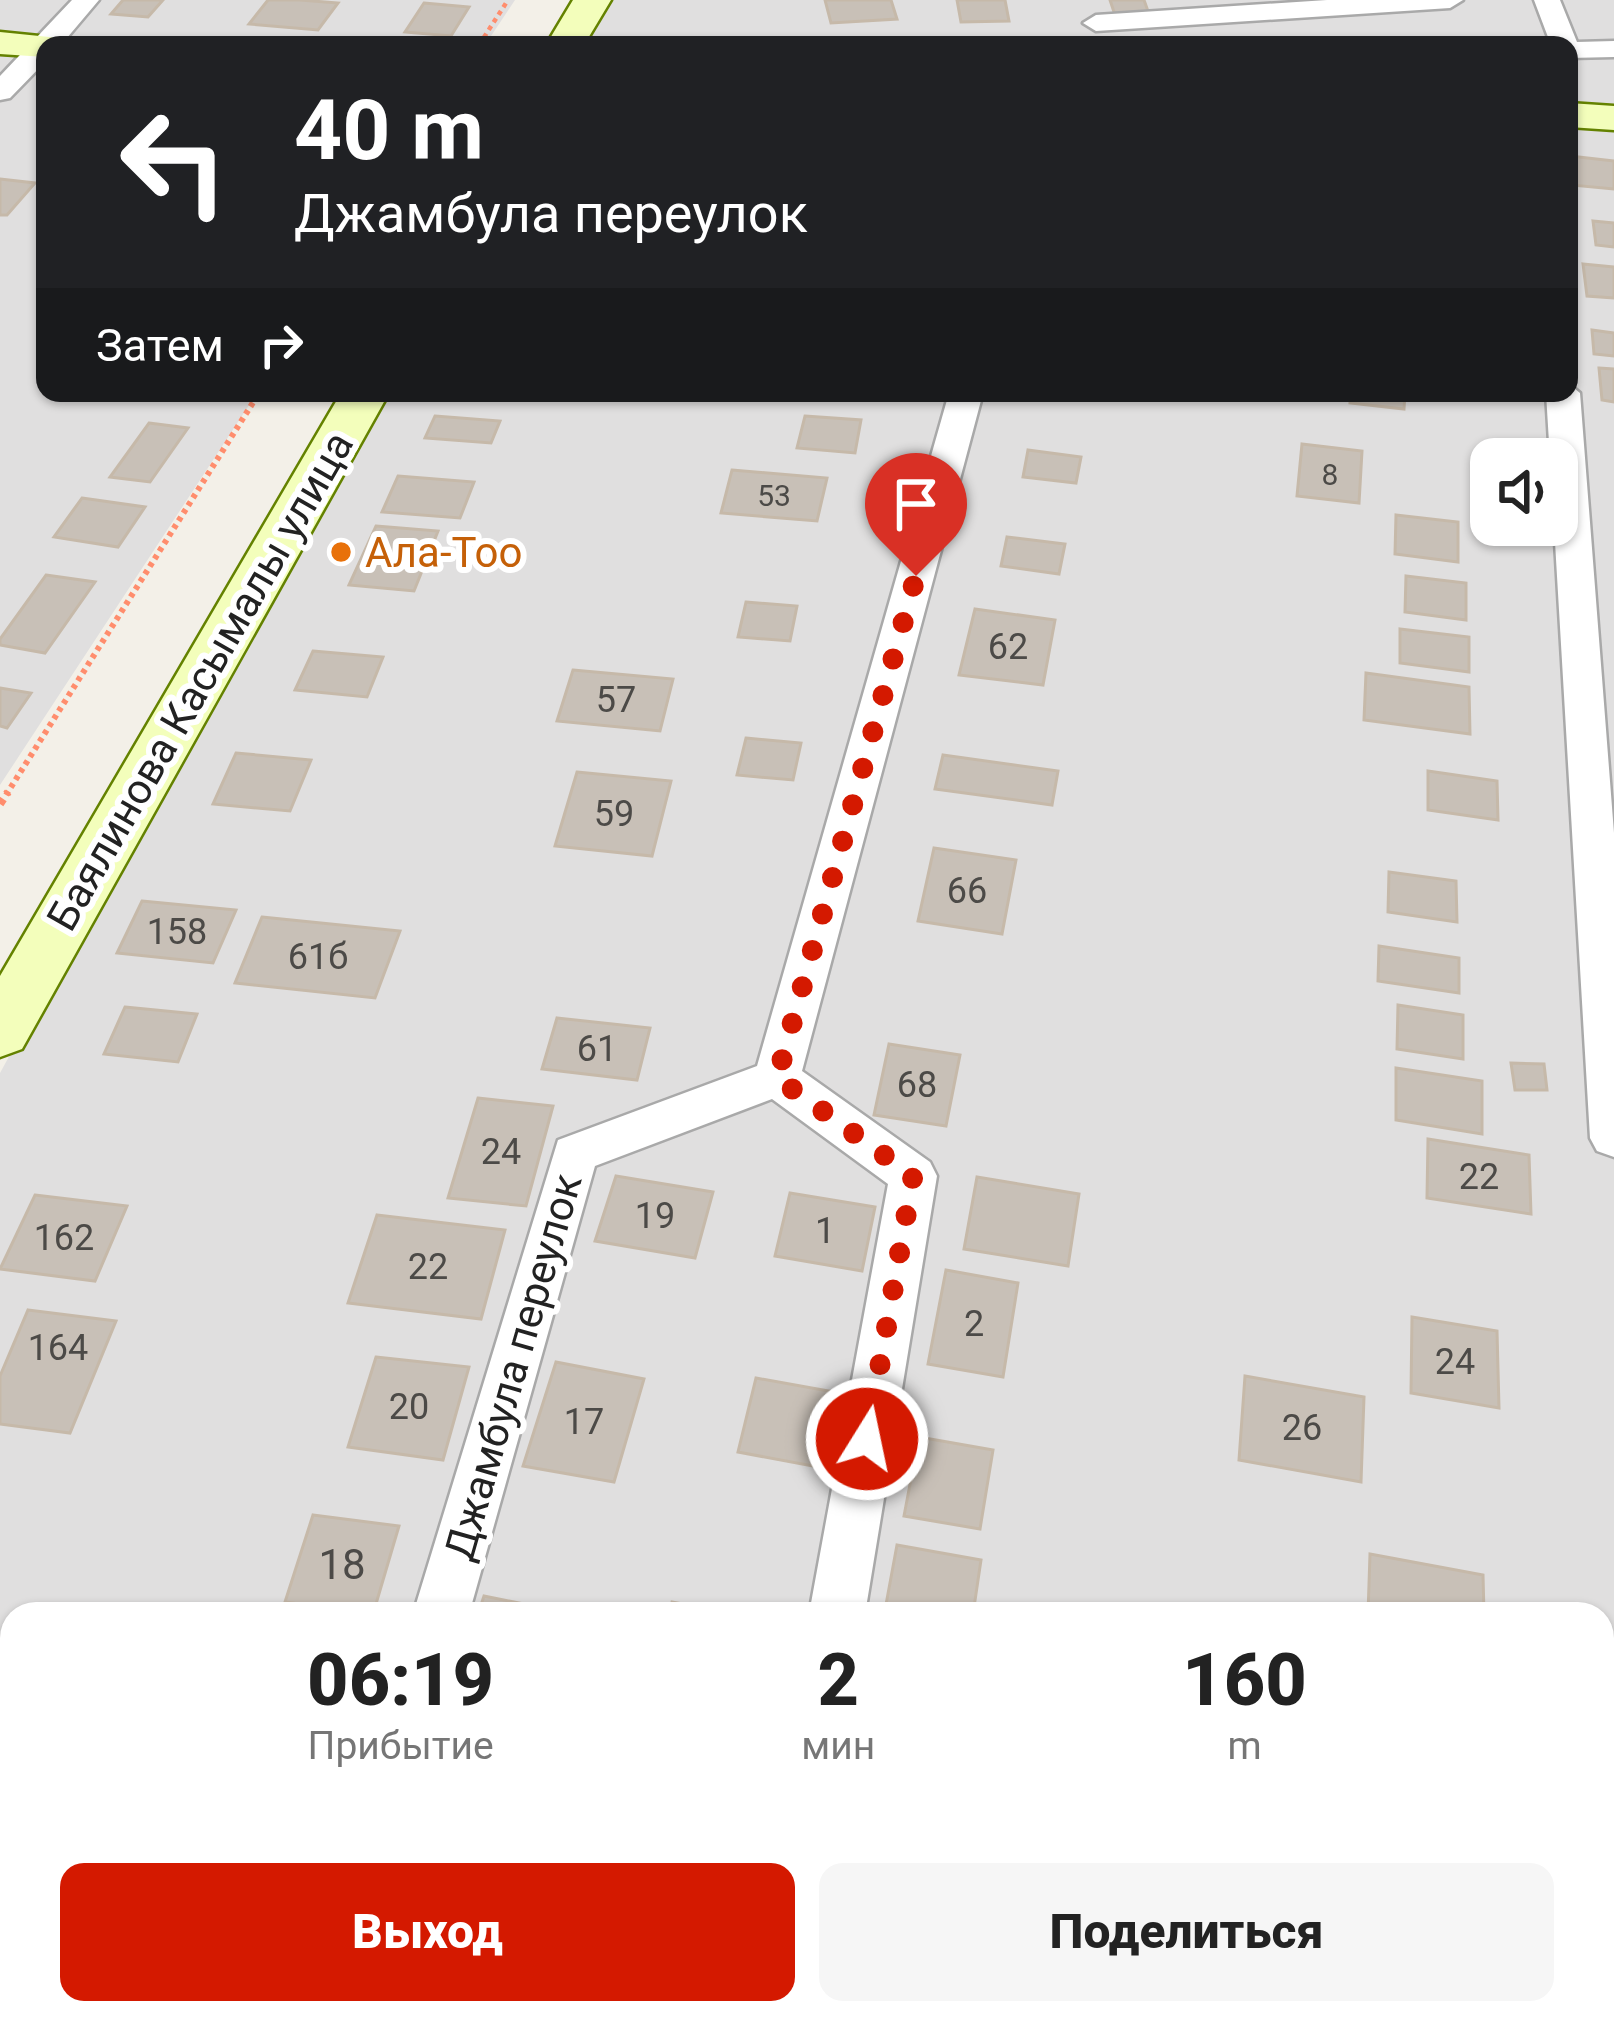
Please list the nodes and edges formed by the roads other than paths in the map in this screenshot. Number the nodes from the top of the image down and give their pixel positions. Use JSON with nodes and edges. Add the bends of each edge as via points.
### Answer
{"nodes":[{"id":1,"x":86,"y":0,"type":"edge"},
{"id":2,"x":592,"y":0,"type":"edge"},
{"id":3,"x":1450,"y":0,"type":"edge"},
{"id":4,"x":1547,"y":0,"type":"edge"},
{"id":5,"x":1096,"y":23,"type":"dead end"},
{"id":6,"x":54,"y":36,"type":"edge"},
{"id":7,"x":570,"y":36,"type":"edge"},
{"id":8,"x":1562,"y":36,"type":"edge"},
{"id":9,"x":0,"y":43,"type":"edge"},
{"id":10,"x":36,"y":45,"type":"edge"},
{"id":11,"x":1578,"y":47,"type":"edge"},
{"id":12,"x":1614,"y":49,"type":"edge"},
{"id":13,"x":36,"y":55,"type":"edge"},
{"id":14,"x":0,"y":92,"type":"edge"},
{"id":15,"x":1578,"y":116,"type":"edge"},
{"id":16,"x":1614,"y":118,"type":"edge"},
{"id":17,"x":360,"y":402,"type":"edge"},
{"id":18,"x":965,"y":402,"type":"edge"},
{"id":19,"x":1564,"y":402,"type":"edge"},
{"id":20,"x":0,"y":1032,"type":"edge"},
{"id":21,"x":777,"y":1078,"type":"junction"},
{"id":22,"x":1614,"y":1138,"type":"edge"},
{"id":23,"x":444,"y":1602,"type":"edge"},
{"id":24,"x":839,"y":1602,"type":"edge"}],
"edges":[{"from":1,"to":6,"type":"street"},
{"from":2,"to":7,"type":"main road"},
{"from":3,"to":5,"type":"street"},
{"from":4,"to":8,"type":"street"},
{"from":9,"to":10,"type":"main road"},
{"from":11,"to":12,"type":"street"},
{"from":13,"to":14,"type":"street"},
{"from":15,"to":16,"type":"main road"},
{"from":17,"to":20,"type":"main road","name":"Баялинова Касымалы улица"},
{"from":18,"to":21,"type":"street"},
{"from":19,"to":22,"type":"street"},
{"from":21,"to":23,"type":"street","name":"Джамбула переулок","via":[[575,1154]]},
{"from":21,"to":24,"type":"street","via":[[913,1176]]}]}
